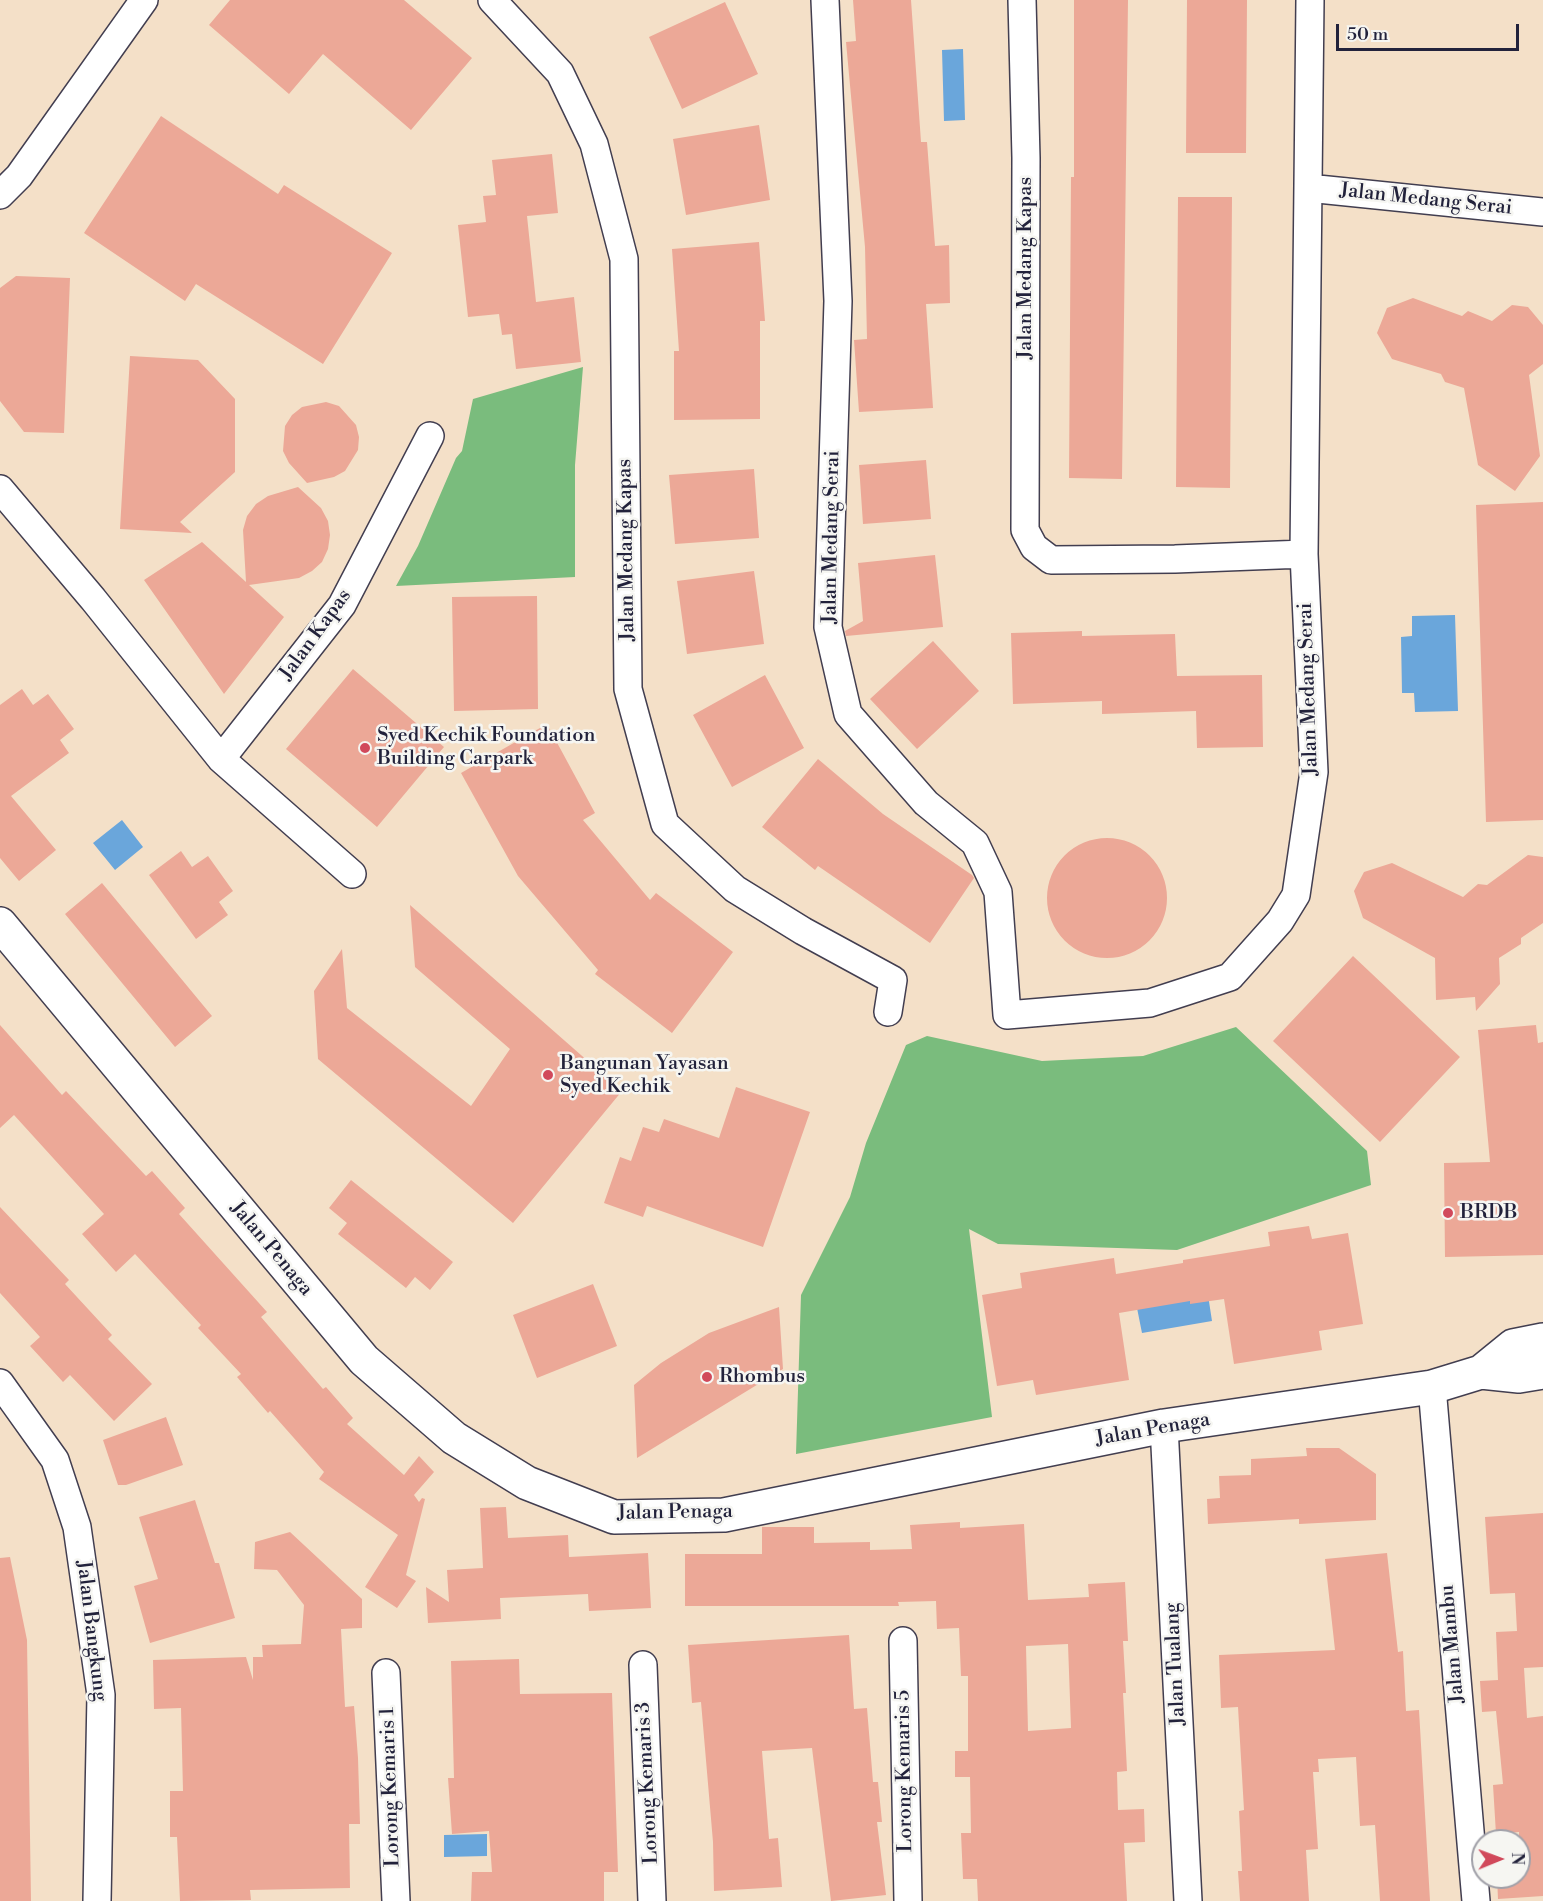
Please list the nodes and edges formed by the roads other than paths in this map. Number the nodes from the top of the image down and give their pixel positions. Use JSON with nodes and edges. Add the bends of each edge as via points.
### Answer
{"nodes":[{"id":1,"x":144,"y":0,"type":"edge"},
{"id":2,"x":492,"y":0,"type":"edge"},
{"id":3,"x":825,"y":0,"type":"edge"},
{"id":4,"x":1022,"y":0,"type":"edge"},
{"id":5,"x":1310,"y":0,"type":"edge"},
{"id":6,"x":1308,"y":188,"type":"junction"},
{"id":7,"x":0,"y":195,"type":"edge"},
{"id":8,"x":1543,"y":212,"type":"edge"},
{"id":9,"x":430,"y":436,"type":"dead end"},
{"id":10,"x":0,"y":489,"type":"edge"},
{"id":11,"x":1304,"y":554,"type":"junction"},
{"id":12,"x":221,"y":759,"type":"junction"},
{"id":13,"x":352,"y":874,"type":"dead end"},
{"id":14,"x":0,"y":924,"type":"edge"},
{"id":15,"x":888,"y":1012,"type":"dead end"},
{"id":16,"x":1543,"y":1340,"type":"edge"},
{"id":17,"x":1481,"y":1372,"type":"junction"},
{"id":18,"x":1543,"y":1372,"type":"edge"},
{"id":19,"x":0,"y":1383,"type":"edge"},
{"id":20,"x":1432,"y":1387,"type":"junction"},
{"id":21,"x":1164,"y":1426,"type":"junction"},
{"id":22,"x":903,"y":1641,"type":"dead end"},
{"id":23,"x":643,"y":1665,"type":"dead end"},
{"id":24,"x":386,"y":1673,"type":"dead end"},
{"id":25,"x":97,"y":1901,"type":"edge"},
{"id":26,"x":396,"y":1901,"type":"edge"},
{"id":27,"x":652,"y":1901,"type":"edge"},
{"id":28,"x":908,"y":1901,"type":"edge"},
{"id":29,"x":1188,"y":1901,"type":"edge"},
{"id":30,"x":1476,"y":1901,"type":"edge"}],
"edges":[{"from":1,"to":7,"type":"street","via":[[19,176]]},
{"from":2,"to":15,"type":"street","name":"Jalan Medang Kapas","via":[[560,73],[594,144],[624,259],[628,689],[665,824],[735,889],[893,980]]},
{"from":3,"to":11,"type":"street","name":"Jalan Medang Serai","via":[[838,301],[828,627],[848,714],[926,803],[975,843],[998,892],[1007,1016],[1150,1003],[1230,977],[1280,921],[1296,895],[1314,772]]},
{"from":4,"to":11,"type":"street","name":"Jalan Medang Kapas","via":[[1026,158],[1025,530],[1034,548],[1051,560]]},
{"from":5,"to":6,"type":"street","name":"Jalan Medang Serai"},
{"from":6,"to":8,"type":"street","name":"Jalan Medang Serai"},
{"from":6,"to":11,"type":"street","name":"Jalan Medang Serai"},
{"from":9,"to":12,"type":"street","name":"Jalan Kapas","via":[[342,605]]},
{"from":10,"to":12,"type":"street"},
{"from":12,"to":13,"type":"street"},
{"from":14,"to":21,"type":"street","name":"Jalan Penaga","via":[[364,1360],[454,1438],[527,1483],[614,1517],[724,1515]]},
{"from":16,"to":17,"type":"street","name":"Jalan Penaga","via":[[1513,1346]]},
{"from":17,"to":18,"type":"street","name":"Jalan Penaga","via":[[1519,1376]]},
{"from":17,"to":20,"type":"street","name":"Jalan Penaga"},
{"from":19,"to":25,"type":"street","name":"Jalan Bangkung","via":[[55,1460],[76,1527],[101,1695]]},
{"from":20,"to":21,"type":"street","name":"Jalan Penaga"},
{"from":20,"to":30,"type":"street","name":"Jalan Mambu"},
{"from":21,"to":29,"type":"street","name":"Jalan Tualang"},
{"from":22,"to":28,"type":"street","name":"Lorong Kemaris 5"},
{"from":23,"to":27,"type":"street","name":"Lorong Kemaris 3"},
{"from":24,"to":26,"type":"street","name":"Lorong Kemaris 1"}]}
